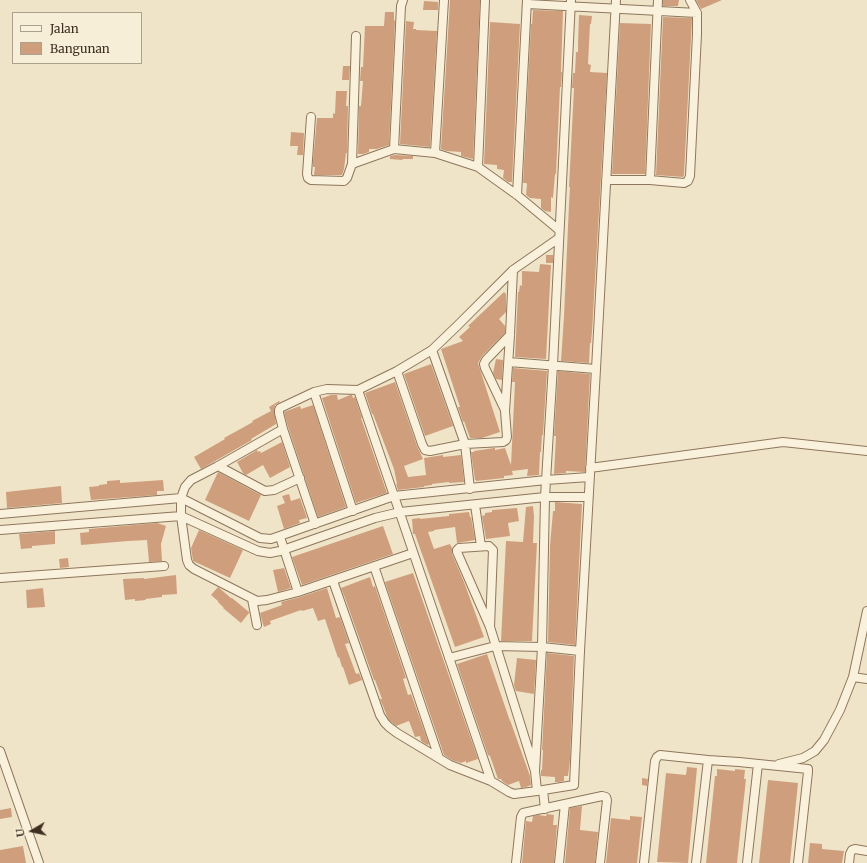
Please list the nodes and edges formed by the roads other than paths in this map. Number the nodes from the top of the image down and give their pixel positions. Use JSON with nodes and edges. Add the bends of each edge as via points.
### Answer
{"nodes":[{"id":1,"x":403,"y":0,"type":"edge"},
{"id":2,"x":444,"y":0,"type":"edge"},
{"id":3,"x":485,"y":0,"type":"edge"},
{"id":4,"x":616,"y":0,"type":"edge"},
{"id":5,"x":658,"y":0,"type":"edge"},
{"id":6,"x":690,"y":0,"type":"edge"},
{"id":7,"x":527,"y":2,"type":"edge"},
{"id":8,"x":571,"y":3,"type":"edge"},
{"id":9,"x":615,"y":9,"type":"junction"},
{"id":10,"x":657,"y":11,"type":"junction"},
{"id":11,"x":697,"y":13,"type":"junction"},
{"id":12,"x":356,"y":36,"type":"dead end"},
{"id":13,"x":310,"y":117,"type":"dead end"},
{"id":14,"x":394,"y":149,"type":"junction"},
{"id":15,"x":435,"y":153,"type":"junction"},
{"id":16,"x":352,"y":164,"type":"junction"},
{"id":17,"x":478,"y":167,"type":"junction"},
{"id":18,"x":606,"y":180,"type":"junction"},
{"id":19,"x":650,"y":180,"type":"junction"},
{"id":20,"x":517,"y":196,"type":"junction"},
{"id":21,"x":559,"y":234,"type":"junction"},
{"id":22,"x":512,"y":270,"type":"junction"},
{"id":23,"x":510,"y":336,"type":"junction"},
{"id":24,"x":432,"y":350,"type":"junction"},
{"id":25,"x":509,"y":362,"type":"junction"},
{"id":26,"x":553,"y":365,"type":"junction"},
{"id":27,"x":596,"y":369,"type":"junction"},
{"id":28,"x":397,"y":371,"type":"junction"},
{"id":29,"x":358,"y":390,"type":"junction"},
{"id":30,"x":314,"y":392,"type":"junction"},
{"id":31,"x":506,"y":410,"type":"junction"},
{"id":32,"x":283,"y":429,"type":"junction"},
{"id":33,"x":465,"y":444,"type":"junction"},
{"id":34,"x":867,"y":452,"type":"edge"},
{"id":35,"x":218,"y":466,"type":"junction"},
{"id":36,"x":590,"y":468,"type":"junction"},
{"id":37,"x":589,"y":477,"type":"junction"},
{"id":38,"x":300,"y":478,"type":"junction"},
{"id":39,"x":546,"y":480,"type":"junction"},
{"id":40,"x":470,"y":489,"type":"junction"},
{"id":41,"x":394,"y":496,"type":"junction"},
{"id":42,"x":545,"y":497,"type":"junction"},
{"id":43,"x":588,"y":497,"type":"junction"},
{"id":44,"x":177,"y":499,"type":"junction"},
{"id":45,"x":475,"y":505,"type":"junction"},
{"id":46,"x":353,"y":511,"type":"junction"},
{"id":47,"x":400,"y":512,"type":"junction"},
{"id":48,"x":0,"y":514,"type":"edge"},
{"id":49,"x":178,"y":516,"type":"junction"},
{"id":50,"x":314,"y":524,"type":"junction"},
{"id":51,"x":0,"y":530,"type":"edge"},
{"id":52,"x":280,"y":536,"type":"junction"},
{"id":53,"x":482,"y":546,"type":"junction"},
{"id":54,"x":285,"y":549,"type":"junction"},
{"id":55,"x":413,"y":553,"type":"junction"},
{"id":56,"x":164,"y":566,"type":"dead end"},
{"id":57,"x":374,"y":566,"type":"junction"},
{"id":58,"x":0,"y":578,"type":"edge"},
{"id":59,"x":333,"y":580,"type":"junction"},
{"id":60,"x":298,"y":592,"type":"junction"},
{"id":61,"x":252,"y":599,"type":"junction"},
{"id":62,"x":867,"y":611,"type":"edge"},
{"id":63,"x":257,"y":625,"type":"dead end"},
{"id":64,"x":490,"y":627,"type":"junction"},
{"id":65,"x":495,"y":646,"type":"junction"},
{"id":66,"x":542,"y":648,"type":"junction"},
{"id":67,"x":580,"y":651,"type":"junction"},
{"id":68,"x":449,"y":658,"type":"junction"},
{"id":69,"x":853,"y":677,"type":"junction"},
{"id":70,"x":867,"y":679,"type":"edge"},
{"id":71,"x":0,"y":751,"type":"edge"},
{"id":72,"x":439,"y":758,"type":"junction"},
{"id":73,"x":708,"y":760,"type":"junction"},
{"id":74,"x":758,"y":764,"type":"junction"},
{"id":75,"x":774,"y":766,"type":"junction"},
{"id":76,"x":535,"y":772,"type":"junction"},
{"id":77,"x":491,"y":781,"type":"junction"},
{"id":78,"x":542,"y":797,"type":"junction"},
{"id":79,"x":566,"y":804,"type":"junction"},
{"id":80,"x":867,"y":851,"type":"edge"},
{"id":81,"x":39,"y":863,"type":"edge"},
{"id":82,"x":516,"y":863,"type":"edge"},
{"id":83,"x":559,"y":863,"type":"edge"},
{"id":84,"x":600,"y":863,"type":"edge"},
{"id":85,"x":644,"y":863,"type":"edge"},
{"id":86,"x":696,"y":863,"type":"edge"},
{"id":87,"x":747,"y":863,"type":"edge"},
{"id":88,"x":798,"y":863,"type":"edge"},
{"id":89,"x":849,"y":863,"type":"edge"}],
"edges":[{"from":1,"to":14,"type":"street"},
{"from":2,"to":15,"type":"street"},
{"from":3,"to":17,"type":"street"},
{"from":4,"to":9,"type":"street"},
{"from":5,"to":10,"type":"street"},
{"from":6,"to":11,"type":"street"},
{"from":7,"to":8,"type":"street"},
{"from":7,"to":20,"type":"street"},
{"from":8,"to":9,"type":"street"},
{"from":8,"to":21,"type":"street"},
{"from":9,"to":10,"type":"street"},
{"from":9,"to":18,"type":"street"},
{"from":10,"to":11,"type":"street"},
{"from":10,"to":19,"type":"street"},
{"from":11,"to":19,"type":"street","via":[[690,176],[684,183]]},
{"from":12,"to":16,"type":"street"},
{"from":13,"to":16,"type":"street","via":[[308,178],[344,181]]},
{"from":14,"to":15,"type":"street"},
{"from":14,"to":16,"type":"street"},
{"from":15,"to":17,"type":"street"},
{"from":17,"to":20,"type":"street"},
{"from":18,"to":19,"type":"street"},
{"from":18,"to":27,"type":"street"},
{"from":20,"to":21,"type":"street"},
{"from":21,"to":22,"type":"street"},
{"from":21,"to":26,"type":"street"},
{"from":22,"to":23,"type":"street"},
{"from":22,"to":24,"type":"street"},
{"from":23,"to":25,"type":"street"},
{"from":23,"to":31,"type":"street","via":[[484,364]]},
{"from":24,"to":28,"type":"street"},
{"from":24,"to":33,"type":"street"},
{"from":25,"to":26,"type":"street"},
{"from":25,"to":31,"type":"street"},
{"from":26,"to":27,"type":"street"},
{"from":26,"to":39,"type":"street"},
{"from":27,"to":36,"type":"street"},
{"from":28,"to":29,"type":"street"},
{"from":28,"to":33,"type":"street","via":[[425,450]]},
{"from":29,"to":30,"type":"street","via":[[328,389]]},
{"from":29,"to":41,"type":"street"},
{"from":30,"to":32,"type":"street","via":[[280,408]]},
{"from":30,"to":46,"type":"street"},
{"from":31,"to":33,"type":"street","via":[[506,440]]},
{"from":32,"to":35,"type":"street"},
{"from":32,"to":38,"type":"street"},
{"from":33,"to":40,"type":"street"},
{"from":34,"to":36,"type":"street","via":[[783,442]]},
{"from":35,"to":38,"type":"street","via":[[265,491],[274,490]]},
{"from":35,"to":44,"type":"street","via":[[191,480]]},
{"from":36,"to":37,"type":"street"},
{"from":37,"to":39,"type":"street"},
{"from":37,"to":43,"type":"street"},
{"from":38,"to":50,"type":"street"},
{"from":39,"to":40,"type":"street"},
{"from":39,"to":42,"type":"street"},
{"from":40,"to":41,"type":"street"},
{"from":41,"to":46,"type":"street"},
{"from":41,"to":47,"type":"street"},
{"from":42,"to":43,"type":"street"},
{"from":42,"to":45,"type":"street"},
{"from":42,"to":66,"type":"street"},
{"from":43,"to":67,"type":"street"},
{"from":44,"to":48,"type":"street"},
{"from":44,"to":49,"type":"street"},
{"from":44,"to":52,"type":"street","via":[[260,538],[271,539]]},
{"from":45,"to":47,"type":"street"},
{"from":45,"to":53,"type":"street"},
{"from":46,"to":50,"type":"street"},
{"from":47,"to":54,"type":"street"},
{"from":47,"to":55,"type":"street"},
{"from":49,"to":51,"type":"street"},
{"from":49,"to":54,"type":"street","via":[[258,551],[270,553]]},
{"from":49,"to":61,"type":"street","via":[[189,565]]},
{"from":50,"to":52,"type":"street"},
{"from":52,"to":54,"type":"street"},
{"from":53,"to":64,"type":"street","via":[[489,546],[493,550]]},
{"from":53,"to":64,"type":"street","via":[[459,548],[457,552]]},
{"from":54,"to":60,"type":"street"},
{"from":55,"to":57,"type":"street"},
{"from":55,"to":68,"type":"street"},
{"from":56,"to":58,"type":"street"},
{"from":57,"to":59,"type":"street"},
{"from":57,"to":72,"type":"street"},
{"from":59,"to":60,"type":"street"},
{"from":59,"to":72,"type":"street","via":[[380,715],[397,733]]},
{"from":60,"to":61,"type":"street","via":[[267,600]]},
{"from":61,"to":63,"type":"street"},
{"from":62,"to":69,"type":"street"},
{"from":64,"to":65,"type":"street"},
{"from":65,"to":66,"type":"street"},
{"from":65,"to":68,"type":"street"},
{"from":65,"to":76,"type":"street"},
{"from":66,"to":67,"type":"street"},
{"from":66,"to":76,"type":"street"},
{"from":67,"to":78,"type":"street","via":[[575,783]]},
{"from":68,"to":77,"type":"street"},
{"from":69,"to":70,"type":"street"},
{"from":69,"to":75,"type":"street","via":[[840,710],[815,751],[803,758]]},
{"from":71,"to":81,"type":"street"},
{"from":72,"to":77,"type":"street"},
{"from":73,"to":74,"type":"street"},
{"from":73,"to":85,"type":"street","via":[[657,756]]},
{"from":73,"to":86,"type":"street"},
{"from":74,"to":75,"type":"street"},
{"from":74,"to":87,"type":"street"},
{"from":75,"to":88,"type":"street","via":[[808,769]]},
{"from":76,"to":78,"type":"street"},
{"from":77,"to":78,"type":"street","via":[[514,794]]},
{"from":78,"to":79,"type":"street"},
{"from":78,"to":82,"type":"street","via":[[521,817]]},
{"from":79,"to":83,"type":"street"},
{"from":79,"to":84,"type":"street","via":[[606,797]]},
{"from":80,"to":89,"type":"street","via":[[855,848],[852,850]]}]}
